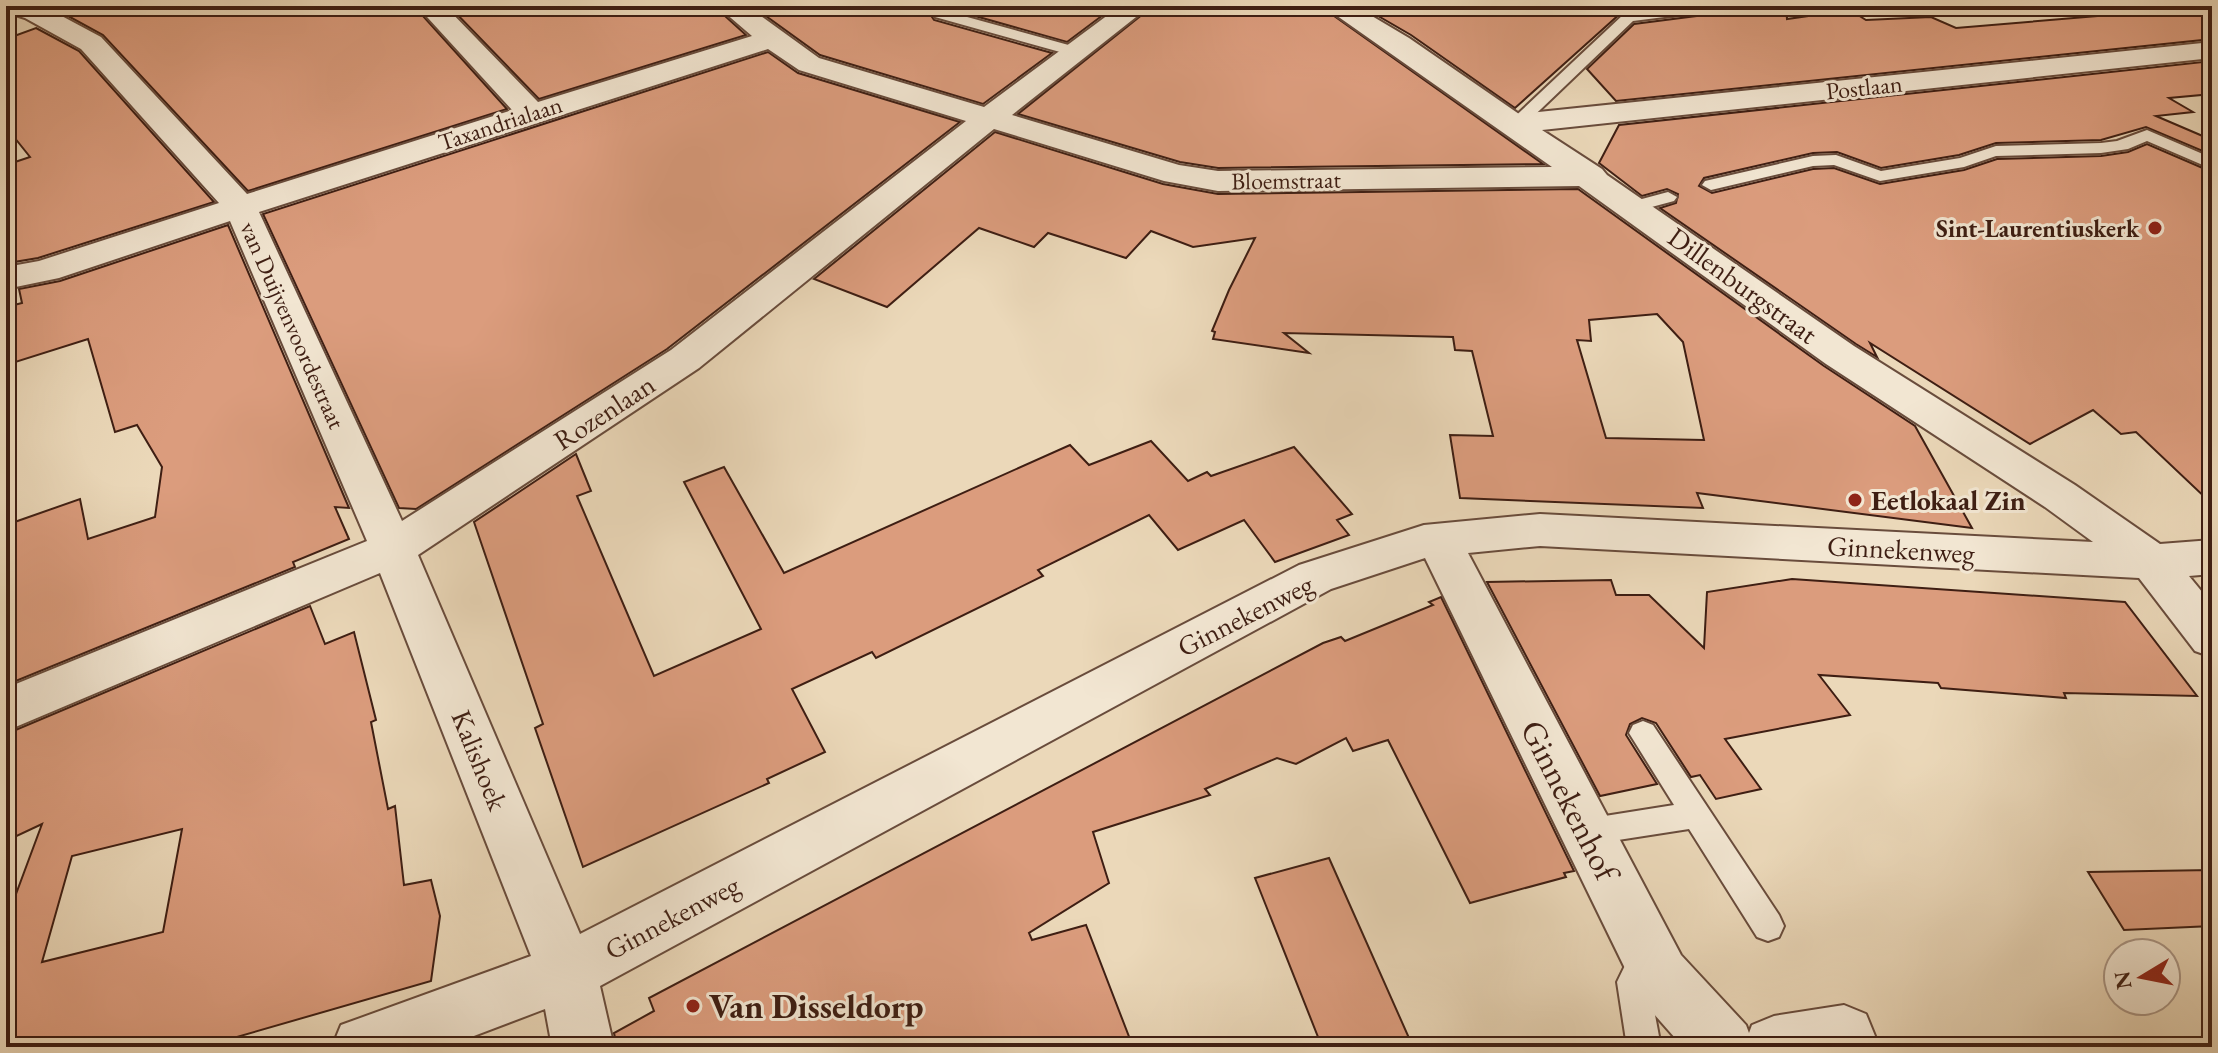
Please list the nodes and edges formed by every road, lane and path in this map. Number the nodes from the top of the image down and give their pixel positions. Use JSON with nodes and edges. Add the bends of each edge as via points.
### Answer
{"nodes":[{"id":1,"x":14,"y":6,"type":"edge"},
{"id":2,"x":430,"y":6,"type":"edge"},
{"id":3,"x":730,"y":6,"type":"edge"},
{"id":4,"x":946,"y":6,"type":"edge"},
{"id":5,"x":1137,"y":6,"type":"edge"},
{"id":6,"x":1336,"y":6,"type":"edge"},
{"id":7,"x":1720,"y":6,"type":"edge"},
{"id":8,"x":772,"y":39,"type":"junction"},
{"id":9,"x":2212,"y":50,"type":"edge"},
{"id":10,"x":1078,"y":52,"type":"junction"},
{"id":11,"x":532,"y":113,"type":"junction"},
{"id":12,"x":989,"y":118,"type":"junction"},
{"id":13,"x":1515,"y":124,"type":"junction"},
{"id":14,"x":2212,"y":164,"type":"edge"},
{"id":15,"x":1591,"y":176,"type":"junction"},
{"id":16,"x":1711,"y":185,"type":"dead end"},
{"id":17,"x":1668,"y":197,"type":"dead end"},
{"id":18,"x":1633,"y":207,"type":"junction"},
{"id":19,"x":241,"y":208,"type":"junction"},
{"id":20,"x":6,"y":278,"type":"edge"},
{"id":21,"x":1438,"y":539,"type":"junction"},
{"id":22,"x":393,"y":549,"type":"junction"},
{"id":23,"x":2212,"y":557,"type":"edge"},
{"id":24,"x":2152,"y":562,"type":"junction"},
{"id":25,"x":2212,"y":638,"type":"edge"},
{"id":26,"x":6,"y":710,"type":"edge"},
{"id":27,"x":1643,"y":733,"type":"dead end"},
{"id":28,"x":1697,"y":815,"type":"junction"},
{"id":29,"x":1586,"y":832,"type":"junction"},
{"id":30,"x":1768,"y":926,"type":"dead end"},
{"id":31,"x":1648,"y":953,"type":"junction"},
{"id":32,"x":567,"y":972,"type":"junction"},
{"id":33,"x":1844,"y":1036,"type":"dead end"},
{"id":34,"x":363,"y":1047,"type":"edge"},
{"id":35,"x":583,"y":1047,"type":"edge"},
{"id":36,"x":1644,"y":1047,"type":"edge"},
{"id":37,"x":1724,"y":1047,"type":"edge"},
{"id":38,"x":1774,"y":1047,"type":"edge"}],
"edges":[{"from":1,"to":19,"type":"street","name":"van Duijvenvoordestraat","via":[[91,43]]},
{"from":2,"to":11,"type":"street"},
{"from":3,"to":8,"type":"street"},
{"from":4,"to":10,"type":"lane","via":[[940,14]]},
{"from":5,"to":10,"type":"street","name":"Rozenlaan"},
{"from":6,"to":13,"type":"street","name":"Dillenburgstraat"},
{"from":7,"to":13,"type":"lane","via":[[1629,17]]},
{"from":8,"to":11,"type":"street","name":"Taxandrialaan"},
{"from":8,"to":12,"type":"street","via":[[809,64]]},
{"from":9,"to":13,"type":"street","name":"Postlaan"},
{"from":10,"to":12,"type":"street","name":"Rozenlaan"},
{"from":11,"to":19,"type":"street","name":"Taxandrialaan"},
{"from":12,"to":15,"type":"street","name":"Bloemstraat","via":[[1175,174],[1218,181]]},
{"from":12,"to":22,"type":"street","name":"Rozenlaan","via":[[685,359]]},
{"from":13,"to":15,"type":"street","name":"Dillenburgstraat"},
{"from":14,"to":16,"type":"lane","via":[[2147,135],[2118,146],[2001,151],[1880,176],[1836,160],[1813,161]]},
{"from":15,"to":18,"type":"street","name":"Dillenburgstraat"},
{"from":17,"to":18,"type":"lane"},
{"from":18,"to":24,"type":"street","name":"Dillenburgstraat","via":[[1840,355],[2060,496]]},
{"from":19,"to":20,"type":"street","name":"Taxandrialaan"},
{"from":19,"to":22,"type":"street","name":"van Duijvenvoordestraat"},
{"from":21,"to":24,"type":"street","name":"Ginnekenweg","via":[[1540,530]]},
{"from":21,"to":29,"type":"street","name":"Ginnekenhof"},
{"from":21,"to":32,"type":"street","name":"Ginnekenweg","via":[[1315,577]]},
{"from":22,"to":26,"type":"street","name":"Rozenlaan"},
{"from":22,"to":32,"type":"street","name":"Kalishoek"},
{"from":23,"to":24,"type":"street","name":"Ginnekenweg"},
{"from":24,"to":25,"type":"street","name":"Dillenburgstraat"},
{"from":27,"to":28,"type":"lane"},
{"from":28,"to":29,"type":"lane"},
{"from":28,"to":30,"type":"lane"},
{"from":29,"to":31,"type":"street","name":"Ginnekenhof"},
{"from":31,"to":36,"type":"lane","via":[[1633,982]]},
{"from":31,"to":37,"type":"street","name":"Ginnekenhof","via":[[1660,976]]},
{"from":32,"to":34,"type":"street","name":"Ginnekenweg"},
{"from":32,"to":35,"type":"street","name":"Kalishoek"},
{"from":33,"to":38,"type":"street"}]}
